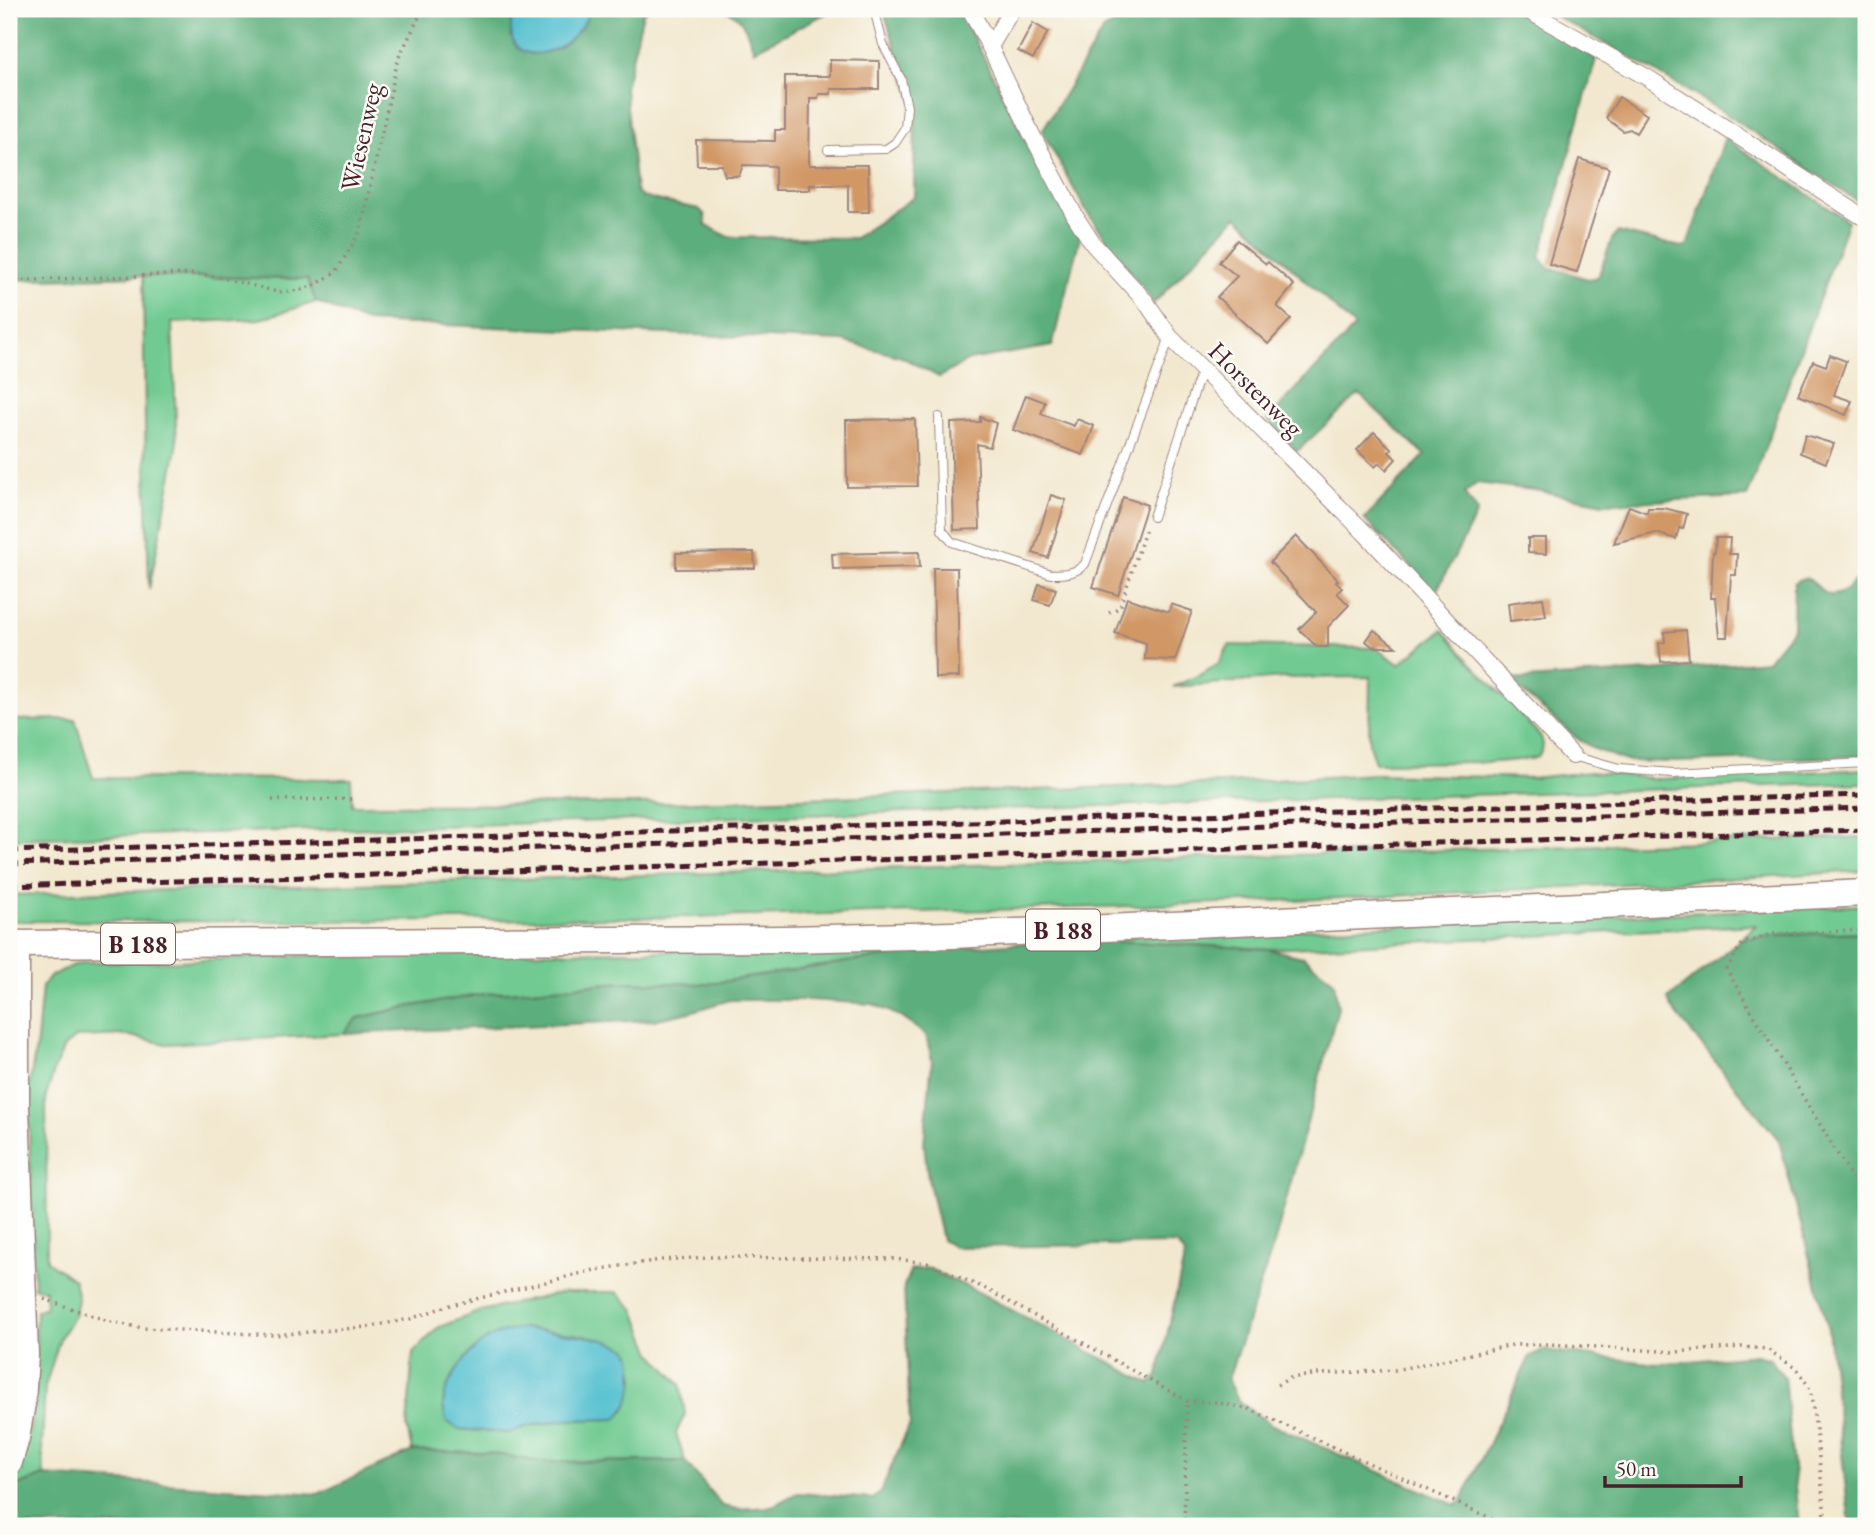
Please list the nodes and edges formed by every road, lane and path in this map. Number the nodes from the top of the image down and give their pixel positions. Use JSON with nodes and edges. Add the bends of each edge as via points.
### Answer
{"nodes":[{"id":1,"x":423,"y":9,"type":"edge"},
{"id":2,"x":874,"y":9,"type":"edge"},
{"id":3,"x":970,"y":9,"type":"edge"},
{"id":4,"x":1012,"y":9,"type":"edge"},
{"id":5,"x":1525,"y":9,"type":"edge"},
{"id":6,"x":990,"y":47,"type":"junction"},
{"id":7,"x":828,"y":150,"type":"dead end"},
{"id":8,"x":1866,"y":219,"type":"edge"},
{"id":9,"x":9,"y":281,"type":"edge"},
{"id":10,"x":1170,"y":337,"type":"junction"},
{"id":11,"x":1202,"y":369,"type":"junction"},
{"id":12,"x":939,"y":417,"type":"dead end"},
{"id":13,"x":1153,"y":517,"type":"joint"},
{"id":14,"x":1109,"y":613,"type":"dead end"},
{"id":15,"x":1573,"y":756,"type":"joint"},
{"id":16,"x":1866,"y":763,"type":"edge"},
{"id":17,"x":354,"y":799,"type":"dead end"},
{"id":18,"x":272,"y":800,"type":"dead end"},
{"id":19,"x":1866,"y":894,"type":"edge"},
{"id":20,"x":1866,"y":930,"type":"edge"},
{"id":21,"x":12,"y":944,"type":"edge"},
{"id":22,"x":1866,"y":1196,"type":"edge"},
{"id":23,"x":23,"y":1300,"type":"junction"},
{"id":24,"x":1277,"y":1385,"type":"dead end"},
{"id":25,"x":1187,"y":1401,"type":"junction"},
{"id":26,"x":9,"y":1462,"type":"edge"},
{"id":27,"x":1184,"y":1526,"type":"edge"},
{"id":28,"x":1508,"y":1526,"type":"edge"},
{"id":29,"x":1826,"y":1526,"type":"edge"}],
"edges":[{"from":1,"to":9,"type":"path","name":"Wiesenweg","via":[[398,60],[360,232],[336,272],[300,290],[278,292],[211,275]]},
{"from":2,"to":7,"type":"lane","via":[[883,44],[901,79],[907,107],[905,128],[886,149]]},
{"from":3,"to":6,"type":"street","name":"Horstenweg"},
{"from":4,"to":6,"type":"street"},
{"from":5,"to":8,"type":"street","via":[[1648,78]]},
{"from":6,"to":10,"type":"street","name":"Horstenweg","via":[[1075,216]]},
{"from":10,"to":11,"type":"street","name":"Horstenweg"},
{"from":10,"to":12,"type":"lane","via":[[1085,564],[1075,572],[1051,575],[952,542],[942,530]]},
{"from":11,"to":13,"type":"lane"},
{"from":11,"to":15,"type":"street","name":"Horstenweg","via":[[1364,532]]},
{"from":13,"to":14,"type":"path","via":[[1120,607]]},
{"from":15,"to":16,"type":"lane","via":[[1619,769],[1672,773]]},
{"from":17,"to":18,"type":"path"},
{"from":19,"to":21,"type":"main road","number":"B 188","via":[[814,939]]},
{"from":20,"to":22,"type":"path","via":[[1772,934],[1743,943],[1726,969]]},
{"from":21,"to":23,"type":"main road"},
{"from":23,"to":25,"type":"path","via":[[45,1299],[143,1328],[274,1335],[410,1319],[498,1292],[661,1261],[709,1257],[895,1259],[927,1263],[986,1289]]},
{"from":23,"to":26,"type":"main road","via":[[22,1403]]},
{"from":24,"to":29,"type":"path","via":[[1319,1374],[1395,1370],[1513,1345],[1675,1352],[1767,1349],[1798,1370],[1810,1389]]},
{"from":25,"to":27,"type":"path"},
{"from":25,"to":28,"type":"path","via":[[1250,1409]]}]}
